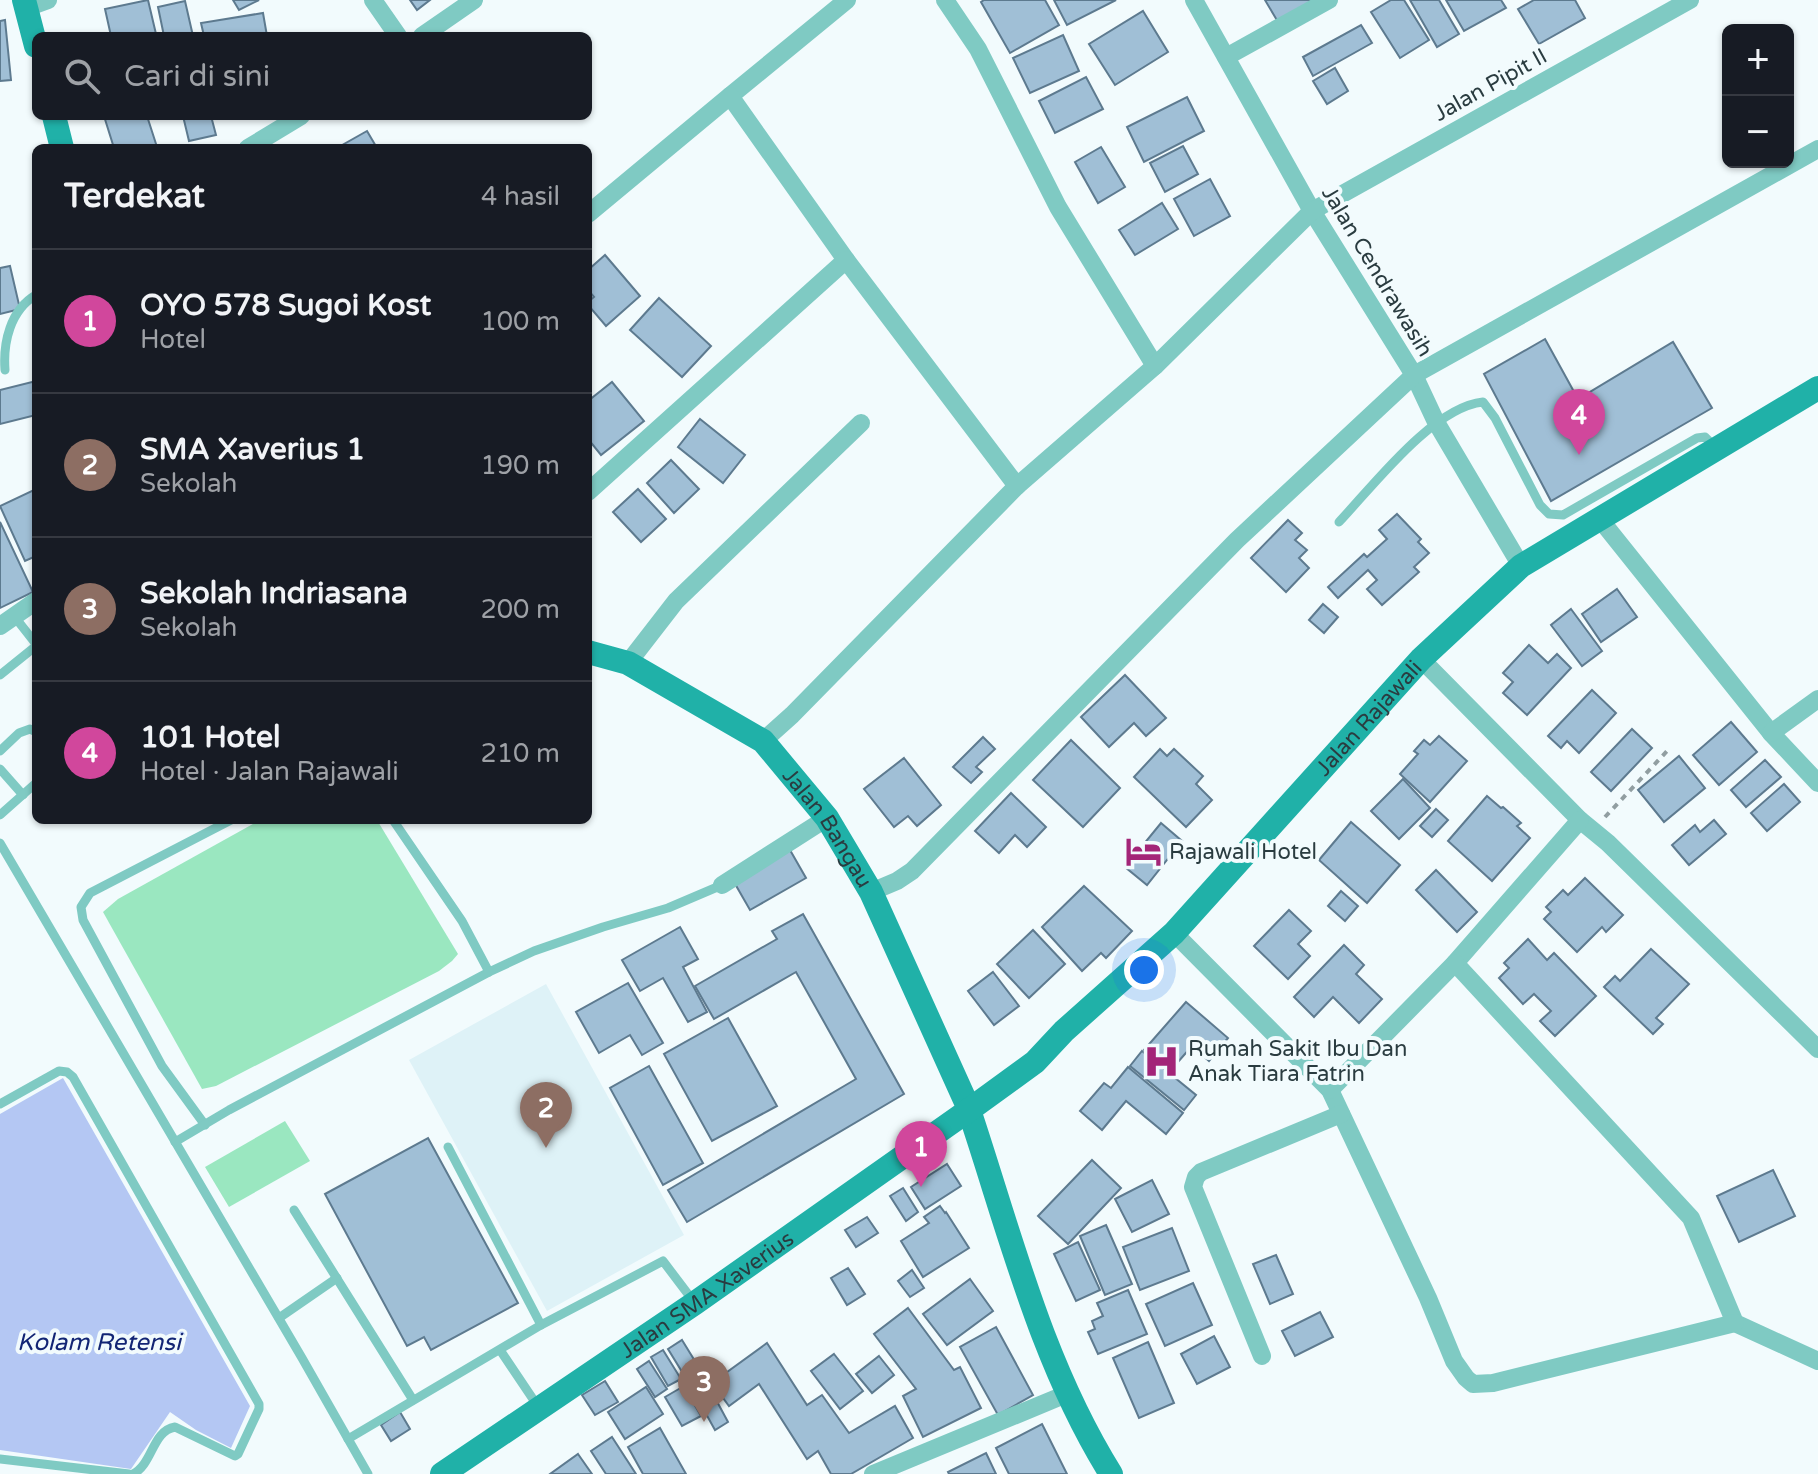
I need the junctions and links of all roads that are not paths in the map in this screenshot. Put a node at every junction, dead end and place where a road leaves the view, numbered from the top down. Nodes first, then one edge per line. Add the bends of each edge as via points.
1 (373, 0) edge
2 (474, 0) edge
3 (847, 0) edge
4 (945, 0) edge
5 (1194, 0) edge
6 (1329, 0) edge
7 (1690, 0) edge
8 (33, 3) edge
9 (35, 32) edge
10 (395, 32) edge
11 (428, 32) edge
12 (1226, 57) junction
13 (730, 96) junction
14 (55, 120) edge
15 (298, 120) edge
16 (280, 140) edge
17 (61, 144) edge
18 (1818, 149) edge
19 (592, 211) edge
20 (1312, 211) junction
21 (846, 260) junction
22 (32, 298) edge
23 (1155, 366) junction
24 (5, 370) dead end
25 (1414, 375) junction
26 (1818, 388) edge
27 (1436, 422) junction
28 (861, 423) dead end
29 (1716, 448) junction
30 (1017, 486) junction
31 (592, 488) edge
32 (1599, 518) junction
33 (1339, 522) dead end
34 (1521, 566) junction
35 (32, 604) edge
36 (7, 621) edge
37 (32, 642) edge
38 (32, 648) edge
39 (592, 653) edge
40 (1421, 659) junction
41 (628, 663) junction
42 (0, 675) edge
43 (1818, 699) edge
44 (32, 730) edge
45 (1771, 733) junction
46 (763, 741) junction
47 (0, 751) edge
48 (0, 769) edge
49 (1818, 783) edge
50 (32, 787) edge
51 (23, 795) junction
52 (0, 815) edge
53 (827, 818) junction
54 (223, 824) edge
55 (396, 824) edge
56 (1586, 825) junction
57 (0, 843) edge
58 (722, 885) joint
59 (871, 892) junction
60 (1174, 933) junction
61 (1455, 963) junction
62 (489, 972) junction
63 (1818, 1049) edge
64 (1330, 1090) junction
65 (0, 1104) edge
66 (967, 1105) junction
67 (1341, 1114) junction
68 (205, 1125) junction
69 (175, 1142) junction
70 (448, 1147) dead end
71 (294, 1210) dead end
72 (337, 1278) junction
73 (695, 1303) junction
74 (279, 1318) junction
75 (1735, 1323) junction
76 (541, 1325) junction
77 (500, 1350) junction
78 (1262, 1356) dead end
79 (1818, 1361) edge
80 (1069, 1393) junction
81 (413, 1400) junction
82 (539, 1408) junction
83 (348, 1439) junction
84 (0, 1459) edge
85 (131, 1474) edge
86 (368, 1474) edge
87 (442, 1474) edge
88 (873, 1474) edge
89 (1111, 1474) edge

1 - 10 street
2 - 11 street
3 - 13 street
4 - 23 street via 978,49 1058,207
5 - 12 street, Jalan Cendrawasih
6 - 12 street
7 - 20 street, Jalan Pipit II
8 - 9 street
12 - 20 street, Jalan Cendrawasih
13 - 19 street
13 - 21 street
14 - 17 street
15 - 16 street
18 - 25 street
20 - 23 street, Jalan Pipit II
20 - 25 street, Jalan Cendrawasih
21 - 30 street
21 - 31 street
22 - 24 lane via 9,329
23 - 30 street, Jalan Pipit II
25 - 27 street, Jalan Cendrawasih
25 - 59 street via 1237,540 912,871
26 - 29 street, Jalan Rajawali
27 - 29 lane via 1470,403 1483,402 1549,514 1563,515 1697,438 1705,437
27 - 33 lane
27 - 34 street, Jalan Cendrawasih
28 - 41 street via 676,601
29 - 32 street, Jalan Rajawali
30 - 46 street, Jalan Pipit II
32 - 34 street, Jalan Rajawali
32 - 45 street
34 - 40 street, Jalan Rajawali
35 - 36 street
36 - 37 lane
38 - 42 lane
39 - 41 street, Jalan Bangau
40 - 56 street
40 - 60 street, Jalan Rajawali
41 - 46 street, Jalan Bangau
43 - 45 street
44 - 47 lane via 19,733
45 - 49 street
46 - 53 street, Jalan Bangau
48 - 51 lane
50 - 51 lane
51 - 52 lane
53 - 58 street
53 - 59 street, Jalan Bangau
54 - 68 lane via 90,893 81,907 83,920 162,1066
55 - 62 lane via 462,921
56 - 61 street
56 - 63 street
57 - 69 lane
58 - 62 lane
59 - 66 street, Jalan Bangau
60 - 64 street
60 - 66 street, Jalan Rajawali via 1064,1031 1027,1052
61 - 64 street
61 - 75 street via 1691,1218
62 - 68 lane
64 - 67 street
65 - 85 lane via 59,1071 73,1077 259,1404 235,1456 171,1427 157,1440 144,1466
66 - 73 street, Jalan SMA Xaverius via 943,1129
66 - 80 street, Jalan Bangau via 1019,1270
67 - 75 street via 1454,1361 1473,1384
67 - 78 street via 1196,1177 1193,1187
68 - 69 lane
69 - 74 lane
70 - 76 lane
71 - 72 lane
72 - 74 lane
72 - 81 lane
73 - 76 lane via 663,1261
73 - 82 street, Jalan SMA Xaverius
74 - 83 lane
75 - 79 street
76 - 77 lane
77 - 81 lane
77 - 82 lane
80 - 88 street
80 - 89 street, Jalan Bangau
81 - 83 lane
82 - 87 street, Jalan SMA Xaverius
83 - 86 lane
84 - 85 lane

